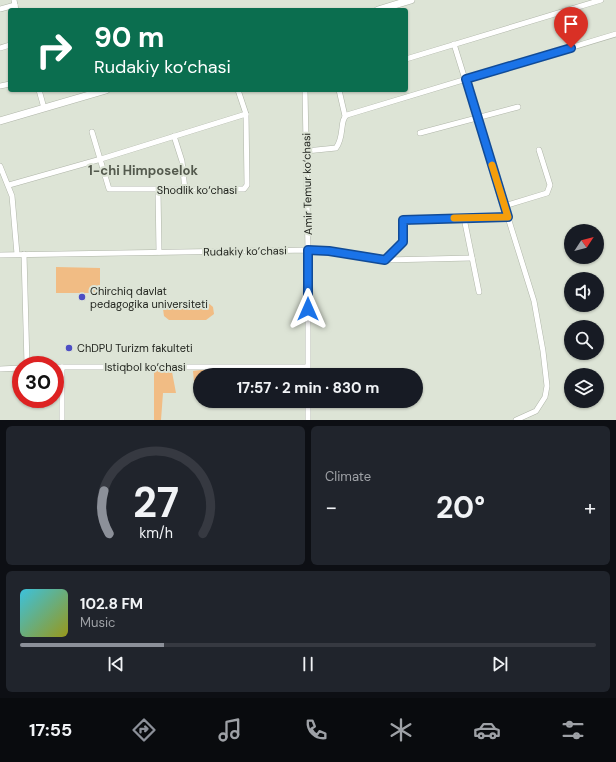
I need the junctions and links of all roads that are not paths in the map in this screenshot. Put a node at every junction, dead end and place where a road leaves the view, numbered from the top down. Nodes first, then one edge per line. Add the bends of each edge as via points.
1 (411, 0) edge
2 (601, 0) edge
3 (15, 5) edge
4 (385, 8) edge
5 (0, 9) edge
6 (616, 34) edge
7 (454, 44) junction
8 (408, 58) edge
9 (466, 79) junction
10 (40, 92) edge
11 (99, 92) edge
12 (239, 92) edge
13 (304, 92) edge
14 (339, 92) edge
15 (518, 107) dead end
16 (44, 108) junction
17 (246, 114) junction
18 (345, 116) junction
19 (478, 118) junction
20 (0, 121) edge
21 (92, 132) dead end
22 (420, 133) dead end
23 (174, 136) junction
24 (539, 150) dead end
25 (306, 151) junction
26 (100, 159) junction
27 (0, 166) edge
28 (8, 185) junction
29 (158, 190) junction
30 (186, 190) junction
31 (504, 206) junction
32 (508, 217) junction
33 (464, 218) junction
34 (308, 250) junction
35 (159, 252) junction
36 (17, 254) junction
37 (24, 254) junction
38 (0, 255) edge
39 (472, 258) junction
40 (385, 260) junction
41 (479, 292) dead end
42 (27, 356) edge
43 (64, 367) edge
44 (308, 367) joint
45 (12, 368) edge
46 (0, 369) edge
47 (62, 408) edge
48 (308, 408) edge
49 (62, 420) edge
50 (308, 420) edge
51 (516, 420) edge

1 - 4 main road
2 - 7 street
3 - 5 street
6 - 9 street
7 - 8 street
7 - 9 street
9 - 18 street
9 - 19 street
10 - 16 street
11 - 16 main road
12 - 17 street, Shodlik ko‘chasi
13 - 25 street, Amir Temur ko‘chasi
14 - 18 street
15 - 19 street
16 - 20 main road
17 - 23 street
17 - 30 street, Shodlik ko‘chasi via 247,186 244,189
18 - 25 street via 342,120 342,136 336,148
19 - 22 street
19 - 31 street
21 - 26 street, Shodlik ko‘chasi
23 - 26 street
23 - 30 street via 182,161
24 - 31 street via 550,189 547,193
25 - 34 street, Amir Temur ko‘chasi
26 - 28 street
26 - 29 street, Shodlik ko‘chasi via 109,189
27 - 28 street
28 - 36 street via 12,196
29 - 30 street, Shodlik ko‘chasi
29 - 35 street
31 - 32 street
32 - 33 street
32 - 51 street via 534,301 547,386 540,407 532,414
33 - 39 street
33 - 40 street via 403,220 403,242
34 - 35 street, Rudakiy ko‘chasi
34 - 40 street, Rudakiy ko‘chasi
34 - 44 street, Amir Temur ko‘chasi
35 - 37 street, Rudakiy ko‘chasi
36 - 37 street, Rudakiy ko‘chasi
36 - 38 street, Rudakiy ko‘chasi
37 - 42 street
39 - 40 street, Rudakiy ko‘chasi
39 - 41 street
43 - 44 street, Istiqbol ko‘chasi
45 - 46 street
47 - 49 street
48 - 50 street

